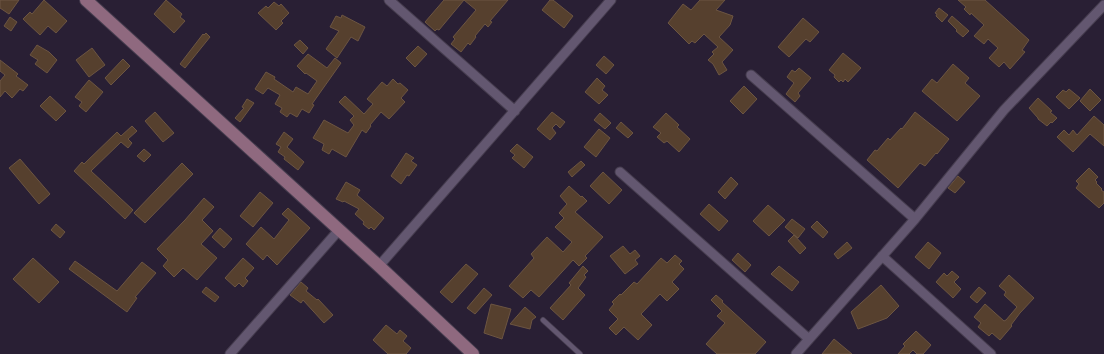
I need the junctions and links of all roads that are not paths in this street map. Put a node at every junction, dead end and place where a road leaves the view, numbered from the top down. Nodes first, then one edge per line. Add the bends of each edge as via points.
1 (86, 0) edge
2 (389, 0) edge
3 (611, 0) edge
4 (1104, 5) edge
5 (751, 75) dead end
6 (515, 111) junction
7 (620, 172) dead end
8 (915, 219) junction
9 (339, 230) junction
10 (882, 256) junction
11 (379, 266) junction
12 (544, 320) dead end
13 (809, 339) junction
14 (230, 354) edge
15 (473, 354) edge
16 (580, 354) edge
17 (796, 354) edge
18 (991, 354) edge

1 - 9 street
2 - 6 street
3 - 6 street
4 - 8 street via 1004,110
5 - 8 street
6 - 11 street
7 - 13 street
8 - 10 street
9 - 11 street
9 - 14 street
10 - 13 street
10 - 18 street
11 - 15 street
12 - 16 lane
13 - 17 street

